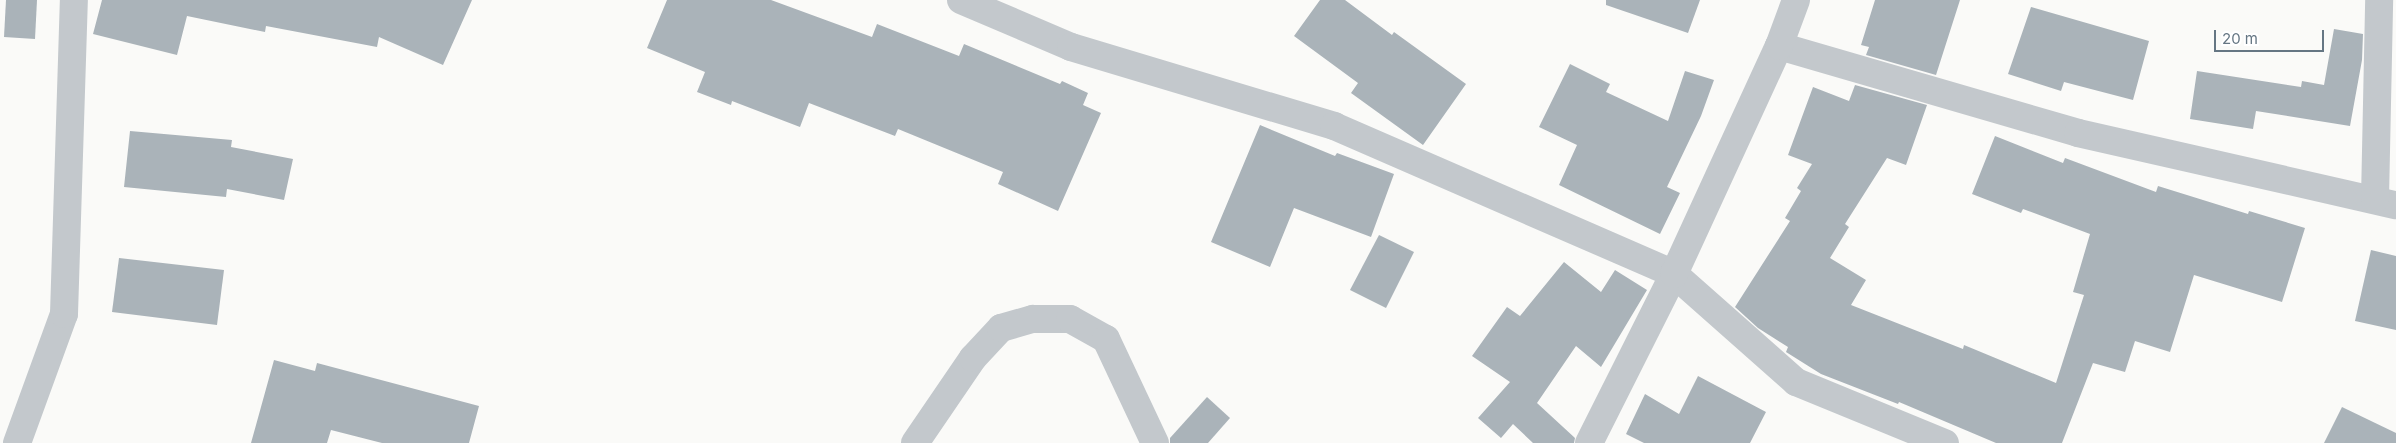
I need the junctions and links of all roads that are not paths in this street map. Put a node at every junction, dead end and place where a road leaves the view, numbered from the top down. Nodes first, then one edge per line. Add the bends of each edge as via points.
1 (74, 0) edge
2 (961, 0) edge
3 (1796, 0) edge
4 (2379, 0) edge
5 (1779, 46) junction
6 (2386, 202) edge
7 (1674, 274) junction
8 (17, 443) edge
9 (915, 443) edge
10 (1155, 443) edge
11 (1589, 443) edge
12 (1945, 443) edge

1 - 8 street via 64,314
2 - 7 street via 1071,47 1334,126
3 - 5 street
4 - 6 street
5 - 6 street via 2078,132
5 - 7 street
7 - 11 street
7 - 12 street via 1796,382
9 - 10 street via 973,358 1000,328 1033,319 1070,319 1106,339

